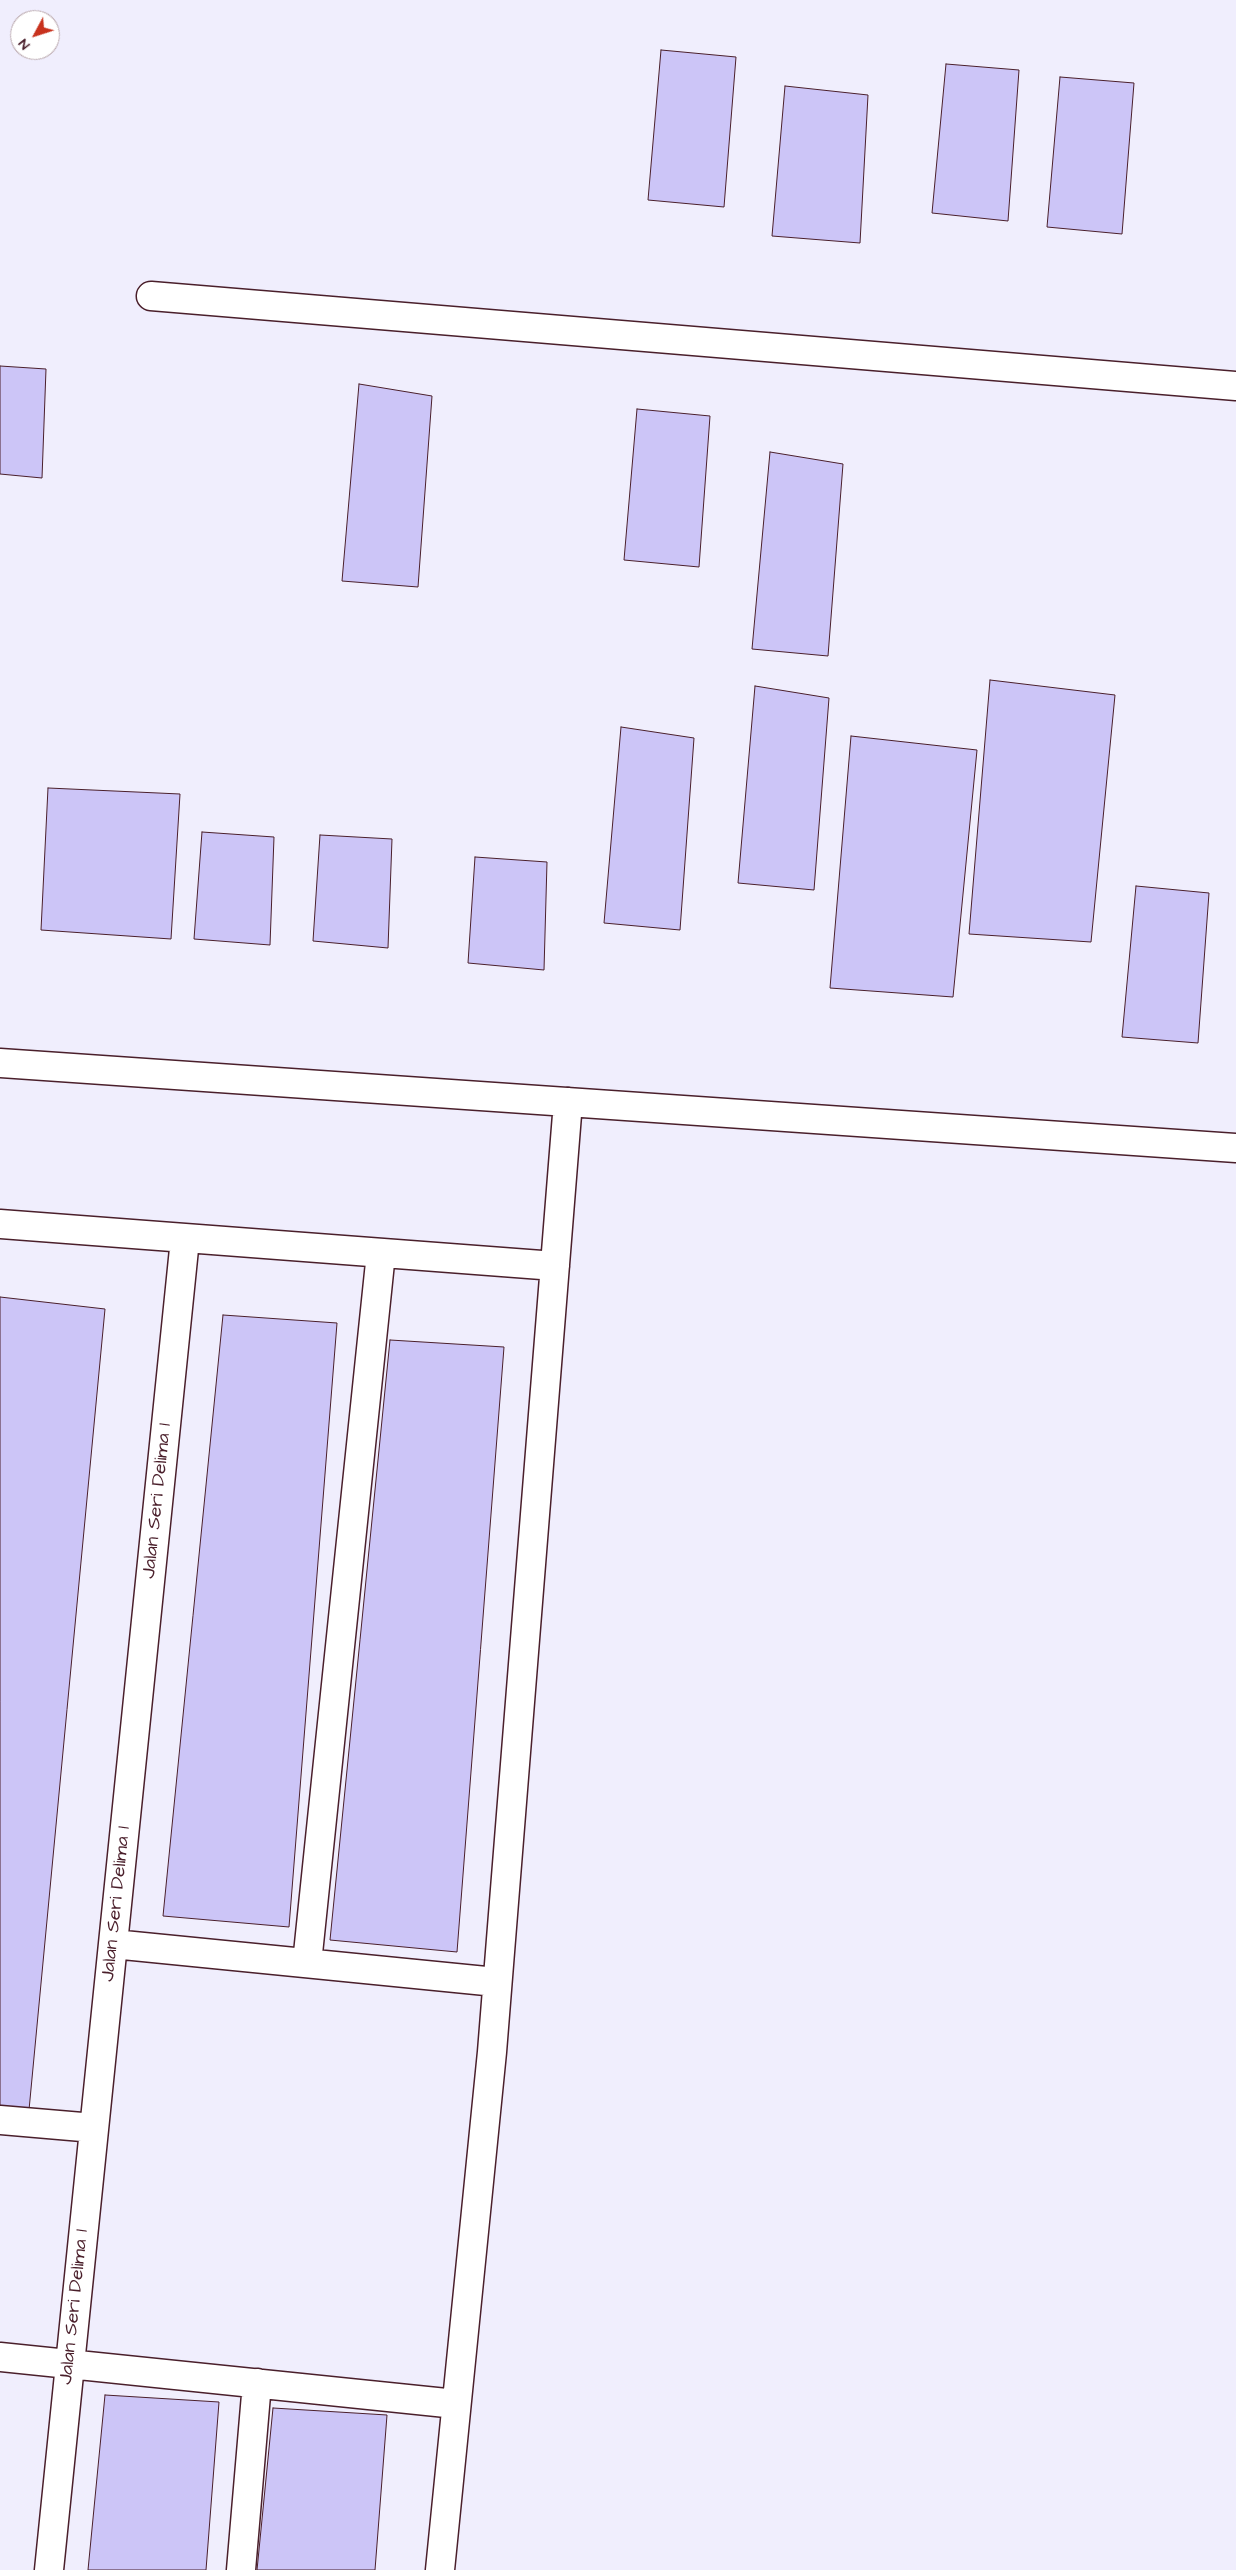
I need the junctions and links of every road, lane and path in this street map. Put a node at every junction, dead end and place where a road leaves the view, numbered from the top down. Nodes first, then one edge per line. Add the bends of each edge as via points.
1 (151, 296) dead end
2 (1236, 386) edge
3 (0, 1063) edge
4 (568, 1102) junction
5 (1236, 1148) edge
6 (0, 1224) edge
7 (185, 1238) junction
8 (381, 1254) junction
9 (554, 1266) junction
10 (113, 1944) junction
11 (307, 1963) junction
12 (496, 1982) junction
13 (0, 2120) edge
14 (94, 2128) junction
15 (0, 2357) edge
16 (70, 2363) junction
17 (257, 2383) junction
18 (456, 2404) junction
19 (48, 2570) edge
20 (241, 2570) edge
21 (440, 2570) edge

1 - 2 street
3 - 4 street
4 - 5 street
4 - 9 street
6 - 7 street
7 - 8 street
7 - 10 street, Jalan Seri Delima 1
8 - 9 street
8 - 11 street
9 - 12 street
10 - 11 street
10 - 14 street, Jalan Seri Delima 1
11 - 12 street
12 - 18 street
13 - 14 street
14 - 16 street, Jalan Seri Delima 1
15 - 16 street
16 - 17 street
16 - 19 street, Jalan Seri Delima 1
17 - 18 street
17 - 20 street
18 - 21 street

